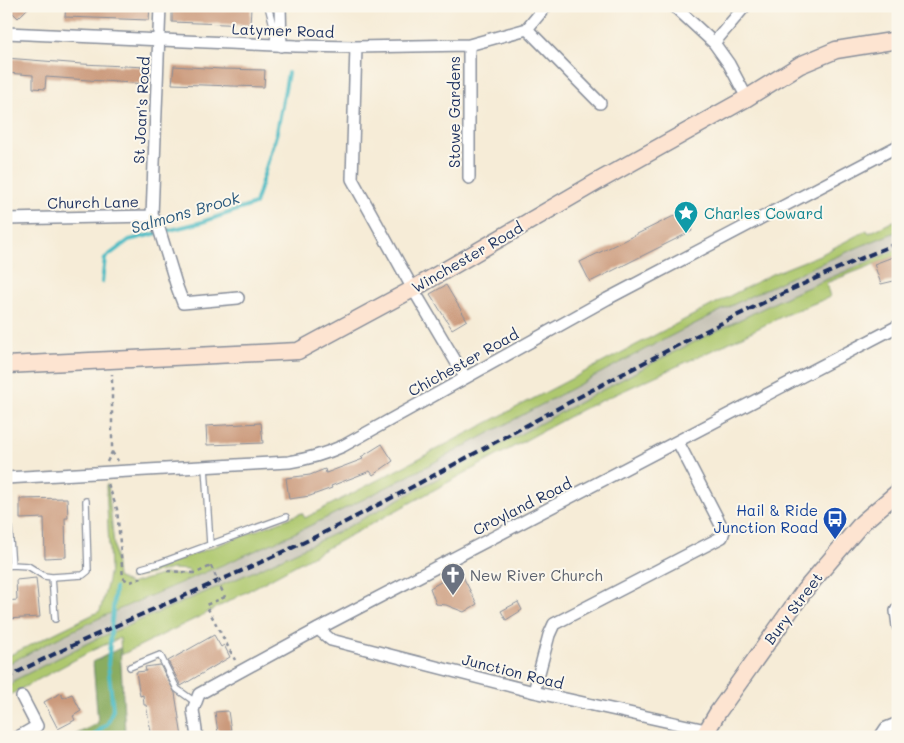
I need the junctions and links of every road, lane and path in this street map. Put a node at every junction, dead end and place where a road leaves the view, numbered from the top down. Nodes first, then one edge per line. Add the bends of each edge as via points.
1 (160, 6) edge
2 (268, 6) edge
3 (280, 6) edge
4 (546, 6) edge
5 (674, 6) edge
6 (745, 6) edge
7 (527, 29) junction
8 (6, 33) edge
9 (159, 40) junction
10 (898, 40) edge
11 (714, 43) junction
12 (278, 45) junction
13 (469, 45) junction
14 (356, 47) junction
15 (747, 98) junction
16 (600, 103) dead end
17 (898, 146) edge
18 (469, 178) dead end
19 (6, 219) edge
20 (154, 219) junction
21 (413, 289) junction
22 (238, 298) dead end
23 (898, 326) edge
24 (111, 360) junction
25 (6, 365) edge
26 (465, 377) junction
27 (678, 442) junction
28 (118, 460) dead end
29 (204, 467) junction
30 (112, 471) junction
31 (6, 478) edge
32 (6, 491) edge
33 (898, 492) edge
34 (86, 501) dead end
35 (286, 517) dead end
36 (210, 544) junction
37 (9, 565) edge
38 (142, 568) dead end
39 (167, 571) dead end
40 (148, 576) dead end
41 (52, 577) junction
42 (898, 608) edge
43 (55, 619) dead end
44 (898, 626) edge
45 (318, 629) junction
46 (130, 667) dead end
47 (242, 672) junction
48 (534, 692) junction
49 (22, 697) dead end
50 (195, 702) junction
51 (898, 723) edge
52 (709, 735) edge
53 (18, 737) edge
54 (197, 737) edge
55 (880, 737) edge

1 - 9 street, St Joan's Road
2 - 12 lane
3 - 12 street
4 - 7 street
5 - 11 street
6 - 11 street
7 - 13 street, Latymer Road
7 - 16 street
8 - 9 street, Latymer Road
9 - 12 street, Latymer Road
9 - 20 street, St Joan's Road
10 - 15 street, Winchester Road via 836,50 816,57
11 - 15 street
12 - 14 street, Latymer Road
13 - 14 street, Latymer Road
13 - 18 street, Stowe Gardens
14 - 21 street via 352,179
15 - 21 street, Winchester Road
17 - 26 street, Chichester Road
19 - 20 street, Church Lane
20 - 22 street, Church Lane via 183,303
21 - 24 street, Winchester Road via 298,351
21 - 26 street
23 - 27 street, Croyland Road
24 - 25 street, Winchester Road
24 - 28 path via 112,452
26 - 29 street, Chichester Road via 325,454 289,462
27 - 45 street, Croyland Road
27 - 48 street via 724,531 722,538 554,624
29 - 30 street, Chichester Road
29 - 36 lane
30 - 31 street, Chichester Road
30 - 40 path via 108,485 117,509 123,578 130,582
32 - 37 lane
33 - 52 street, Bury Street via 863,522 804,591
34 - 41 lane via 88,571 83,575
35 - 36 lane
36 - 38 lane
37 - 41 lane via 28,566
39 - 47 path, bridge via 196,573 211,566 225,596 206,605
41 - 43 lane
42 - 44 street
45 - 47 street, Croyland Road
45 - 48 street, Junction Road via 331,640
46 - 50 lane via 160,655 177,689
47 - 50 street, Croyland Road via 199,694
48 - 52 street, Junction Road
49 - 53 street via 37,726
50 - 54 street
51 - 55 street via 886,728

